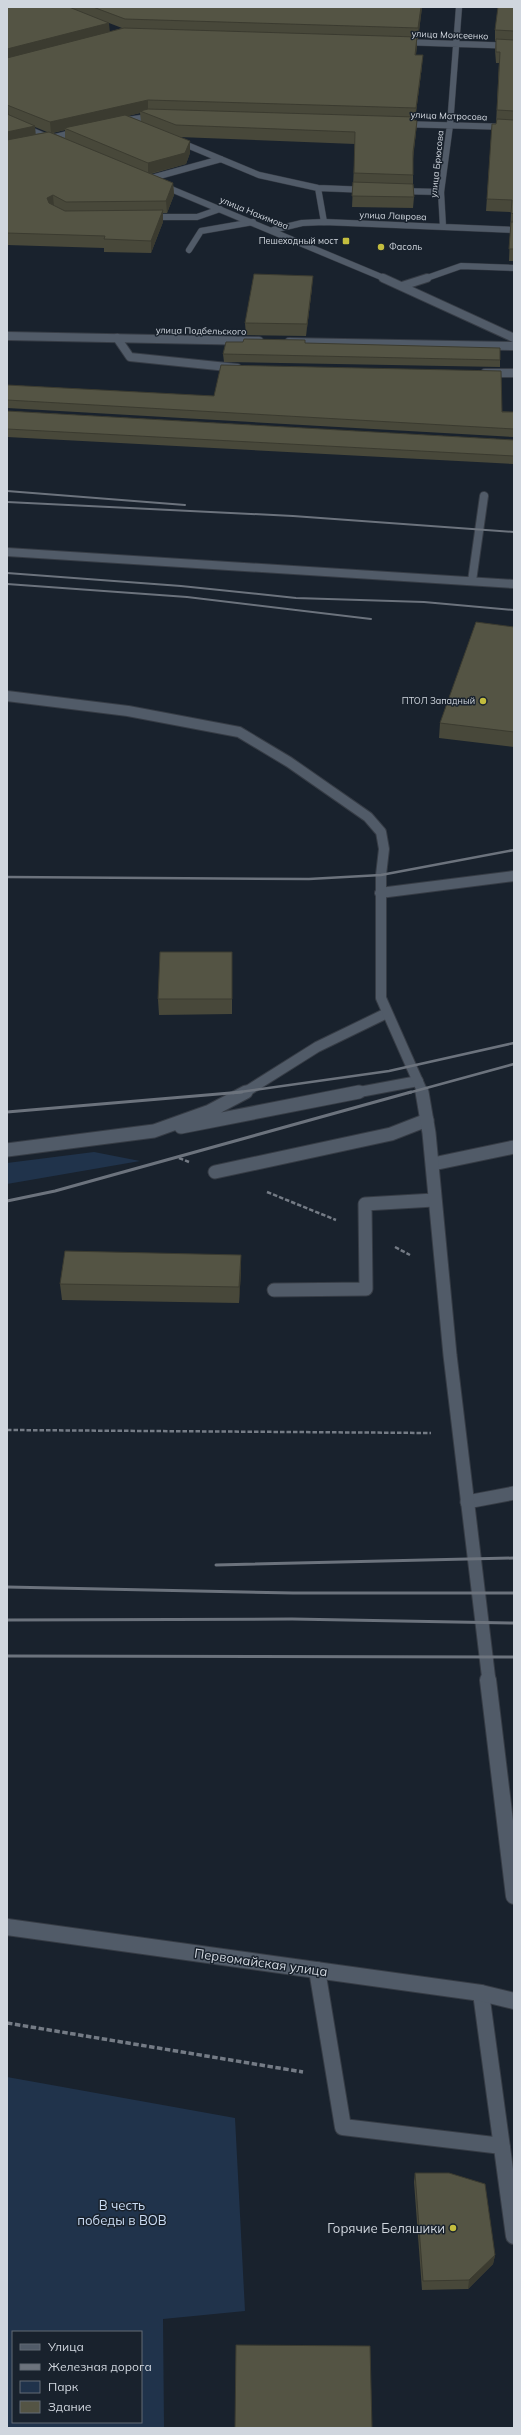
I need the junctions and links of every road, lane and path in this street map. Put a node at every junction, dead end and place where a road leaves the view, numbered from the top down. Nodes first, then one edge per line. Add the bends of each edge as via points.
1 (459, 7) edge
2 (393, 42) edge
3 (456, 44) junction
4 (514, 46) edge
5 (164, 116) edge
6 (7, 120) edge
7 (123, 120) junction
8 (109, 123) edge
9 (394, 123) edge
10 (137, 125) edge
11 (450, 125) junction
12 (514, 127) edge
13 (86, 129) edge
14 (165, 136) edge
15 (49, 138) junction
16 (35, 142) edge
17 (63, 144) edge
18 (220, 159) junction
19 (141, 176) edge
20 (148, 179) junction
21 (318, 188) junction
22 (372, 190) edge
23 (387, 190) edge
24 (441, 192) junction
25 (220, 209) junction
26 (143, 217) edge
27 (253, 222) junction
28 (324, 222) junction
29 (443, 227) junction
30 (272, 230) junction
31 (514, 230) edge
32 (189, 250) dead end
33 (514, 268) edge
34 (402, 286) junction
35 (7, 336) edge
36 (117, 338) junction
37 (514, 338) edge
38 (268, 341) edge
39 (284, 342) edge
40 (514, 346) edge
41 (246, 368) edge
42 (475, 372) edge
43 (514, 373) edge
44 (484, 496) dead end
45 (7, 552) edge
46 (472, 581) junction
47 (514, 584) edge
48 (7, 696) edge
49 (514, 876) edge
50 (380, 893) junction
51 (387, 1013) junction
52 (418, 1081) junction
53 (427, 1120) junction
54 (154, 1131) junction
55 (514, 1147) edge
56 (7, 1150) edge
57 (176, 1157) dead end
58 (433, 1164) junction
59 (215, 1172) joint
60 (265, 1191) dead end
61 (434, 1200) junction
62 (365, 1231) junction
63 (442, 1272) junction
64 (274, 1290) dead end
65 (7, 1430) edge
66 (459, 1434) junction
67 (514, 1493) edge
68 (467, 1502) junction
69 (514, 1896) edge
70 (7, 1927) edge
71 (317, 1970) junction
72 (481, 1993) junction
73 (514, 2001) edge
74 (7, 2023) edge
75 (335, 2077) junction
76 (502, 2146) junction
77 (514, 2236) edge

1 - 3 street, улица Брюсова
2 - 3 street, улица Моисеенко
3 - 4 street, улица Моисеенко
3 - 11 street, улица Брюсова
5 - 7 street
6 - 15 street
7 - 8 street
7 - 10 street
9 - 11 street, улица Матросова
11 - 12 street, улица Матросова
11 - 24 street, улица Брюсова
13 - 15 street
14 - 18 street
15 - 16 street
15 - 17 street
18 - 20 street
18 - 21 street via 259,175
19 - 20 street, улица Нахимова
20 - 25 street, улица Нахимова
21 - 22 street
21 - 28 street
23 - 24 street
24 - 29 street, улица Брюсова
25 - 26 street via 197,216
25 - 27 street, улица Нахимова
27 - 30 street, улица Нахимова
27 - 32 street via 201,231
28 - 29 street, улица Лаврова
28 - 30 street, улица Лаврова via 302,223
29 - 31 street, улица Лаврова
30 - 34 street, улица Нахимова
33 - 34 street via 461,266
34 - 37 street, улица Нахимова
35 - 36 street, улица Подбельского
36 - 38 street, улица Подбельского
36 - 41 street via 130,358
39 - 40 street
42 - 43 street
44 - 46 street
45 - 46 street via 272,571
46 - 47 street
48 - 50 street via 128,711 239,732 368,817 381,832 384,850
49 - 50 street
50 - 51 street via 381,998
51 - 52 street
51 - 54 street via 317,1047 247,1092 210,1110
52 - 53 street
52 - 54 street via 244,1116
53 - 58 street
53 - 59 street via 391,1134
54 - 56 street
55 - 58 street
57 - 59 path
58 - 61 street
60 - 62 path
61 - 62 street via 365,1204
61 - 63 street
62 - 63 path
62 - 64 street via 366,1289
63 - 66 street
65 - 66 path
66 - 68 street
67 - 68 street
68 - 69 street
70 - 71 street, Первомайская улица
71 - 72 street, Первомайская улица
71 - 75 street
72 - 73 street, Первомайская улица
72 - 76 street
74 - 75 path
75 - 76 street via 343,2127
76 - 77 street

